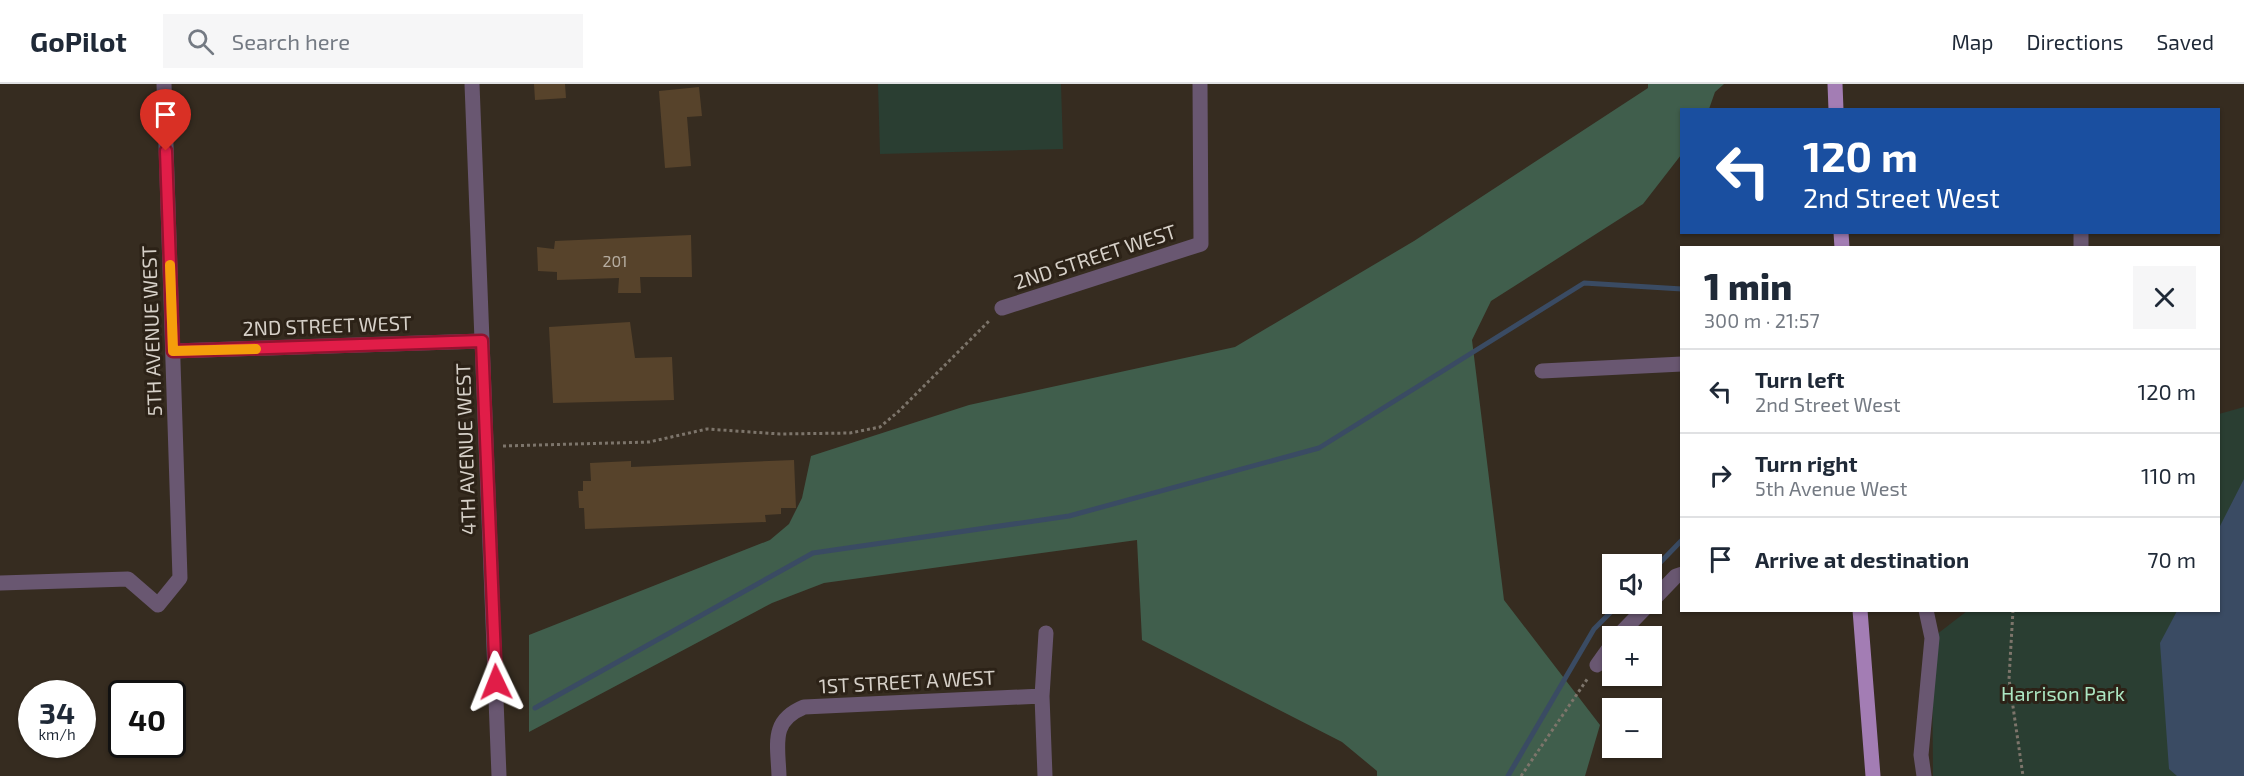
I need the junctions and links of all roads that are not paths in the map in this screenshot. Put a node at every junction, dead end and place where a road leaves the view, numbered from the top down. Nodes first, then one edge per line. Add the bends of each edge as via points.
1 (164, 84) edge
2 (472, 84) edge
3 (1200, 84) edge
4 (1835, 84) edge
5 (1836, 108) edge
6 (1002, 308) road end
7 (482, 341) junction
8 (173, 351) junction
9 (1680, 364) edge
10 (1542, 370) dead end
11 (1680, 575) edge
12 (0, 584) edge
13 (1662, 591) edge
14 (1860, 612) edge
15 (1926, 612) edge
16 (1639, 614) edge
17 (1628, 626) edge
18 (1046, 633) dead end
19 (1602, 658) edge
20 (1597, 665) road end
21 (1042, 696) junction
22 (500, 776) edge
23 (779, 776) edge
24 (1045, 776) edge
25 (1872, 776) edge
26 (1924, 776) edge

1 - 8 street, 5TH AVENUE WEST
2 - 7 street, 4TH AVENUE WEST
3 - 6 street, 2ND STREET WEST via 1200,244
4 - 5 main road
7 - 8 street, 2ND STREET WEST
7 - 22 street, 4TH AVENUE WEST
8 - 12 street, 5TH AVENUE WEST via 180,578 158,604 128,579
9 - 10 street
11 - 13 street
14 - 25 main road
15 - 26 street via 1932,638 1921,755
16 - 17 street
18 - 21 street
19 - 20 street
21 - 23 street, 1ST STREET A WEST via 804,707 789,713 781,725 777,740
21 - 24 street

